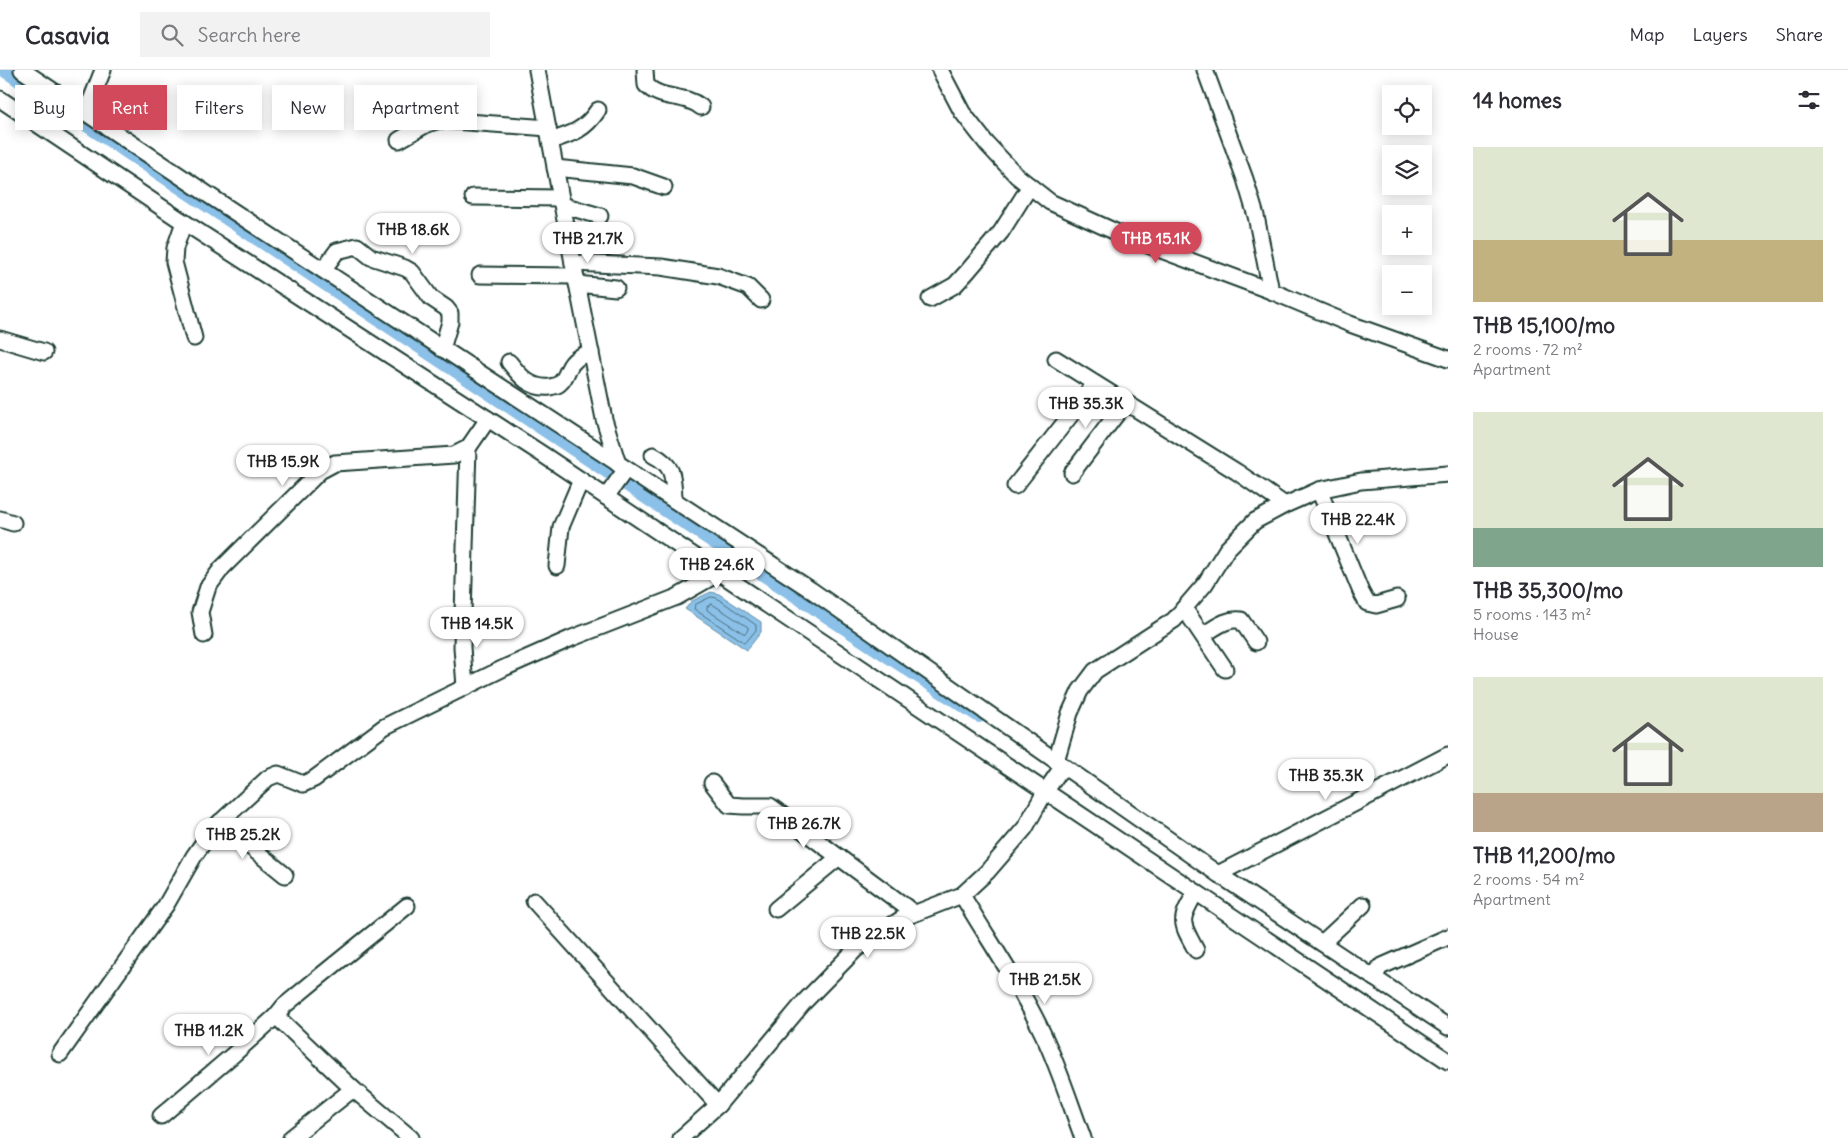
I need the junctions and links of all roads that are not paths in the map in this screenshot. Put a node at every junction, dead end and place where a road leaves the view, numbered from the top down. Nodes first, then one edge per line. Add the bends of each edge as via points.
1 (22, 70) edge
2 (103, 70) edge
3 (537, 70) edge
4 (645, 70) edge
5 (940, 70) edge
6 (1205, 70) edge
7 (1, 103) edge
8 (702, 107) dead end
9 (598, 110) dead end
10 (86, 113) junction
11 (549, 135) junction
12 (399, 140) dead end
13 (555, 168) junction
14 (1030, 186) junction
15 (664, 187) dead end
16 (473, 197) dead end
17 (561, 202) junction
18 (600, 216) dead end
19 (184, 222) junction
20 (323, 270) junction
21 (575, 274) junction
22 (480, 276) dead end
23 (616, 288) dead end
24 (1272, 291) junction
25 (930, 299) dead end
26 (761, 300) dead end
27 (194, 338) dead end
28 (0, 339) edge
29 (442, 349) junction
30 (44, 352) dead end
31 (591, 352) junction
32 (1056, 359) dead end
33 (1448, 359) edge
34 (509, 362) dead end
35 (1095, 384) junction
36 (1125, 403) junction
37 (488, 419) junction
38 (468, 448) junction
39 (653, 456) dead end
40 (621, 470) junction
41 (1072, 473) dead end
42 (1448, 474) edge
43 (581, 480) junction
44 (1015, 486) dead end
45 (1319, 490) junction
46 (609, 494) junction
47 (674, 500) junction
48 (1285, 505) junction
49 (557, 566) dead end
50 (719, 573) junction
51 (1397, 598) dead end
52 (1184, 608) junction
53 (204, 635) dead end
54 (1203, 635) junction
55 (1256, 642) dead end
56 (1225, 669) dead end
57 (465, 687) junction
58 (1448, 755) edge
59 (1060, 765) junction
60 (712, 784) dead end
61 (1047, 789) junction
62 (220, 822) junction
63 (839, 857) junction
64 (1218, 874) junction
65 (286, 875) dead end
66 (1196, 892) junction
67 (962, 895) junction
68 (534, 901) dead end
69 (1363, 905) dead end
70 (407, 906) dead end
71 (776, 908) dead end
72 (914, 913) junction
73 (1448, 937) edge
74 (1322, 943) junction
75 (1196, 950) dead end
76 (1374, 978) junction
77 (276, 1016) junction
78 (1448, 1027) edge
79 (60, 1054) dead end
80 (1448, 1061) edge
81 (353, 1089) junction
82 (718, 1105) junction
83 (161, 1116) dead end
84 (1079, 1136) edge
85 (291, 1138) edge
86 (411, 1138) edge
87 (681, 1138) edge

1 - 10 street
2 - 10 street
3 - 11 street
4 - 8 street via 646,85 654,93 688,99
5 - 14 street via 968,120 1017,176
6 - 24 street via 1245,179
7 - 19 street
9 - 11 street via 590,123 566,136
10 - 20 street
11 - 12 street via 440,120
11 - 13 street
13 - 15 street via 633,176
13 - 17 street
14 - 24 street via 1050,202 1129,238
14 - 25 street via 1000,232 967,272 955,285
16 - 17 street
17 - 18 street
17 - 21 street
19 - 27 street via 174,262
19 - 37 street
20 - 29 street
20 - 29 street via 338,250 357,246 371,257 406,268 431,298 450,313
21 - 22 street
21 - 23 street
21 - 26 street via 661,267 718,276 748,287
21 - 31 street
24 - 33 street via 1350,324
28 - 30 street
29 - 40 street
31 - 34 street via 572,361 559,385 548,387 525,381
31 - 40 street via 604,419
32 - 35 street
35 - 36 street
35 - 44 street
36 - 41 street
36 - 48 street
37 - 38 street
37 - 43 street
38 - 53 street via 446,456 335,463 320,471 222,568 208,586 200,612
38 - 57 street via 462,647
39 - 47 street via 669,466
40 - 46 street
40 - 47 street
42 - 45 street via 1361,481
43 - 46 street
43 - 49 street via 560,527
45 - 48 street
45 - 51 street via 1367,603 1376,605
46 - 50 street
47 - 59 street via 811,590
48 - 52 street via 1255,521 1227,549 1205,584
50 - 57 street via 676,597 572,638
50 - 61 street
52 - 54 street
52 - 59 street via 1174,620 1095,671 1080,691 1070,713
54 - 55 street via 1234,619 1241,620
54 - 56 street
57 - 62 street via 384,727 314,779 303,784 278,774 268,778
58 - 64 street
59 - 61 street
59 - 64 street
60 - 63 street via 729,804 770,806
61 - 66 street
61 - 67 street via 1025,828
62 - 65 street
62 - 79 street via 194,856 166,905
63 - 71 street
63 - 72 street
64 - 74 street
66 - 75 street via 1182,922
66 - 80 street
67 - 72 street
67 - 84 street via 1014,978 1043,1034 1066,1089
68 - 82 street
69 - 74 street
70 - 77 street via 284,1006
72 - 82 street via 856,949 805,1001
73 - 76 street via 1380,966
74 - 76 street
76 - 78 street
77 - 81 street
77 - 83 street
81 - 85 street
81 - 86 street
82 - 87 street

